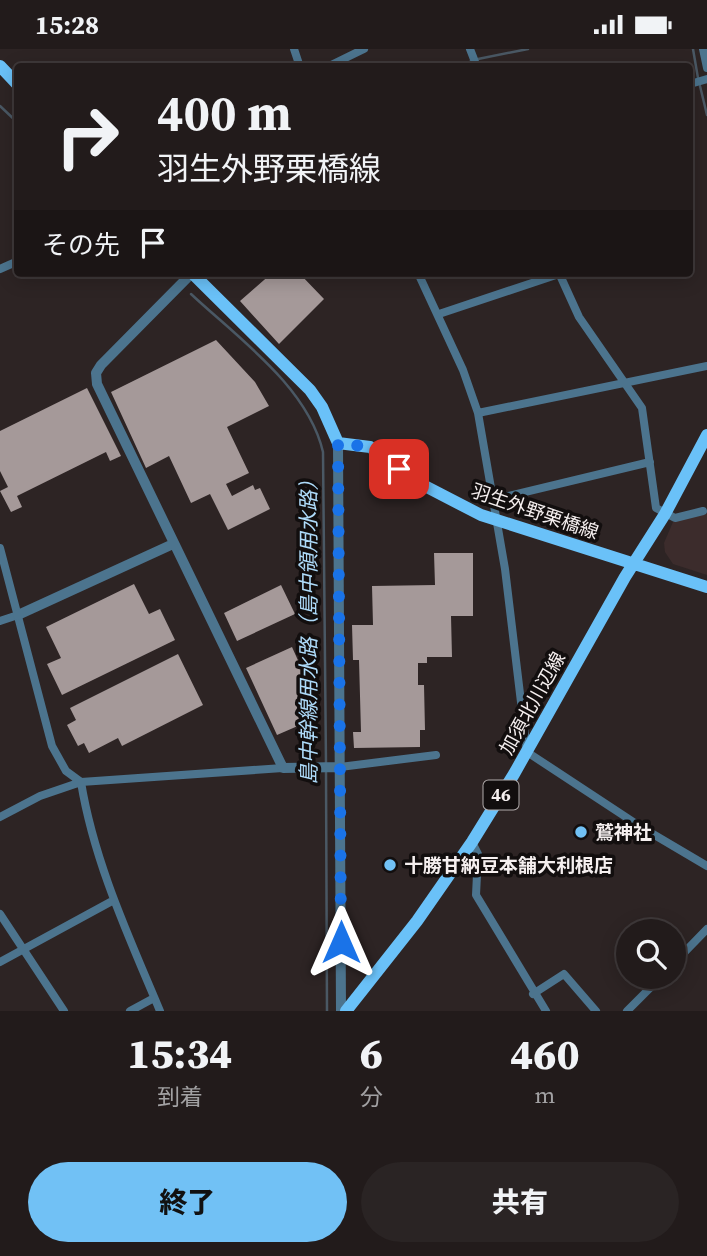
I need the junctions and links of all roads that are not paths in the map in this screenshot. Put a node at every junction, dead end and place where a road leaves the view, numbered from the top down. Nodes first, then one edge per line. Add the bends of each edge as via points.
1 (363, 49) edge
2 (704, 49) edge
3 (335, 63) edge
4 (0, 66) edge
5 (707, 68) edge
6 (14, 81) edge
7 (188, 277) edge
8 (196, 277) edge
9 (420, 277) edge
10 (550, 277) edge
11 (560, 277) edge
12 (439, 314) junction
13 (707, 366) edge
14 (625, 384) junction
15 (478, 413) junction
16 (707, 435) edge
17 (338, 443) junction
18 (650, 463) junction
19 (492, 500) junction
20 (703, 511) dead end
21 (665, 514) junction
22 (496, 520) junction
23 (173, 544) junction
24 (0, 548) edge
25 (634, 564) junction
26 (707, 587) edge
27 (18, 615) junction
28 (0, 621) edge
29 (522, 719) junction
30 (542, 725) junction
31 (527, 752) junction
32 (436, 755) dead end
33 (340, 767) junction
34 (283, 768) junction
35 (81, 782) junction
36 (0, 817) edge
37 (472, 842) junction
38 (706, 864) edge
39 (114, 900) junction
40 (0, 914) edge
41 (707, 929) edge
42 (23, 948) junction
43 (686, 951) edge
44 (0, 962) edge
45 (649, 989) edge
46 (533, 993) junction
47 (155, 998) junction
48 (64, 1011) edge
49 (130, 1011) edge
50 (160, 1011) edge
51 (344, 1011) edge
52 (546, 1011) edge
53 (596, 1011) edge
54 (627, 1011) edge

1 - 3 street
2 - 5 street
4 - 6 main road
7 - 23 street via 96,373 97,384
8 - 17 main road via 310,390
9 - 12 street
10 - 12 street
11 - 14 street via 579,317
12 - 15 street
13 - 14 street
14 - 15 street
14 - 18 street via 642,408
15 - 19 street
16 - 21 main road, 加須北川辺線 / 46
17 - 22 main road, 羽生外野栗橋線 via 370,447 445,499
17 - 33 street
18 - 19 street
18 - 21 street via 654,505
19 - 22 street
20 - 21 street via 678,518
21 - 25 main road, 加須北川辺線 / 46
22 - 25 main road, 羽生外野栗橋線
22 - 29 street
23 - 27 street
23 - 34 street
24 - 27 street
25 - 26 main road, 羽生外野栗橋線
25 - 30 main road, 加須北川辺線 / 46
27 - 28 street
27 - 35 street via 52,746 66,771
29 - 30 street
29 - 31 street
30 - 31 main road, 加須北川辺線 / 46
31 - 37 main road, 加須北川辺線 / 46
31 - 38 street via 640,827
32 - 33 street
33 - 34 street
33 - 51 street
34 - 35 street
35 - 36 street
35 - 39 street via 87,820
37 - 46 street via 478,854 476,895
37 - 51 main road, 加須北川辺線 / 46 via 417,921
39 - 42 street
39 - 47 street
40 - 42 street
41 - 43 street
42 - 44 street
42 - 48 street
45 - 54 street
46 - 52 street
46 - 53 street via 564,974
47 - 49 street
47 - 50 street

